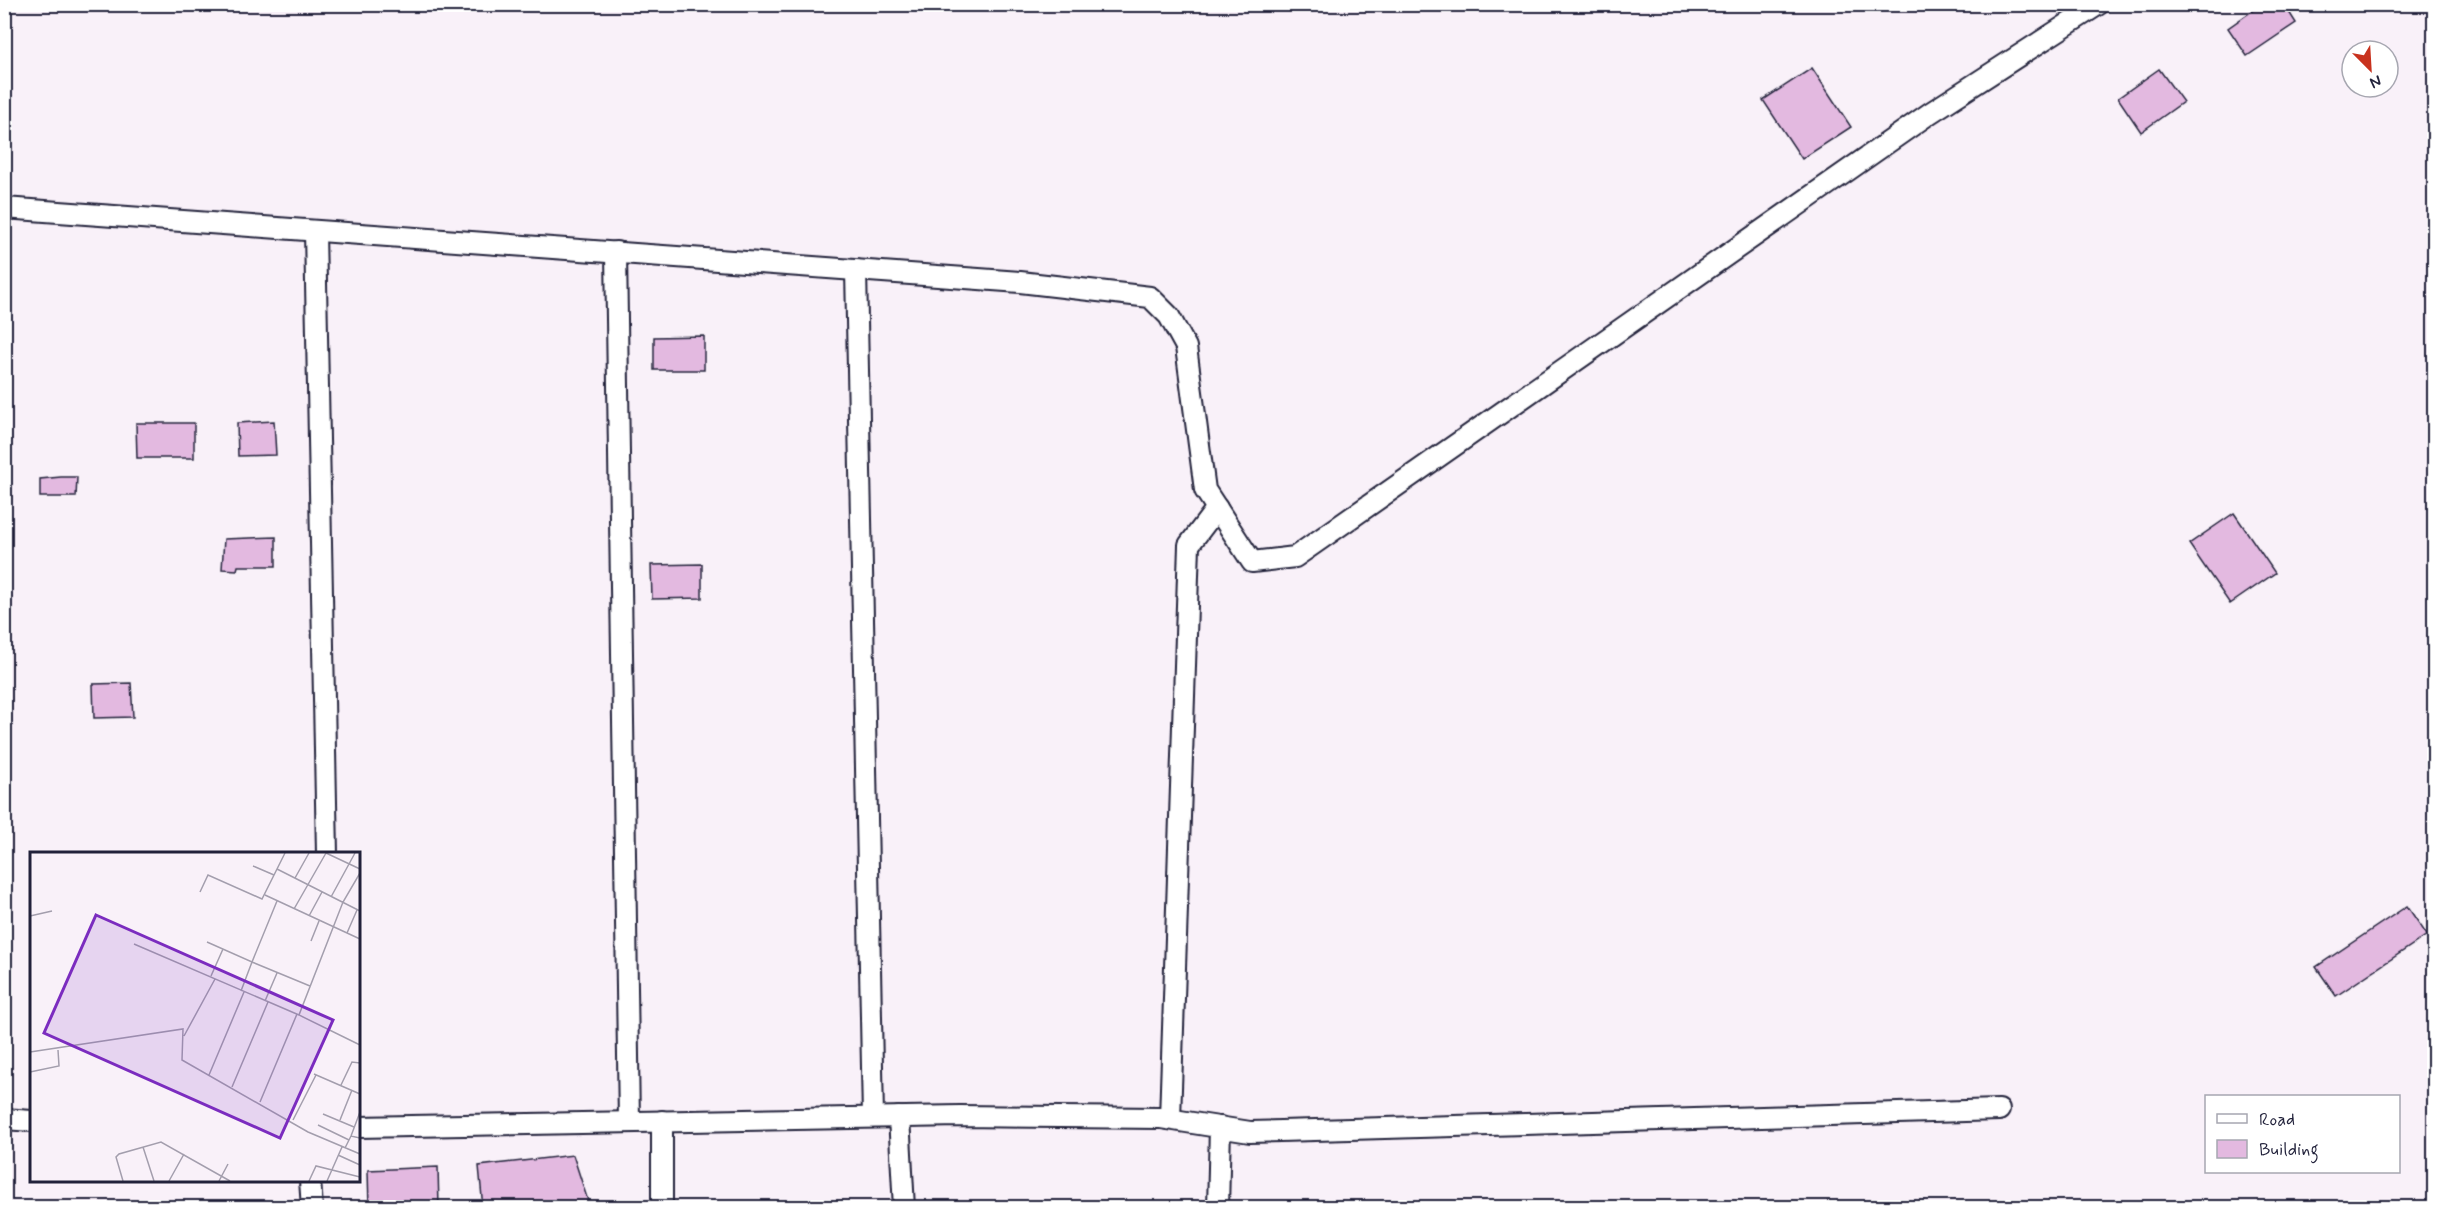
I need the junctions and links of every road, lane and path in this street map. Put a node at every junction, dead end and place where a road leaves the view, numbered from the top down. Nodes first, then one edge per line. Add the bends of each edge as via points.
1 (2099, 4) edge
2 (4, 208) edge
3 (315, 231) junction
4 (616, 252) junction
5 (856, 270) junction
6 (1217, 508) junction
7 (327, 852) edge
8 (1999, 1110) dead end
9 (899, 1117) junction
10 (873, 1118) junction
11 (4, 1119) edge
12 (1170, 1119) junction
13 (30, 1121) edge
14 (662, 1121) junction
15 (629, 1122) junction
16 (1220, 1126) junction
17 (360, 1127) edge
18 (310, 1182) edge
19 (312, 1208) edge
20 (662, 1208) edge
21 (904, 1208) edge
22 (1218, 1208) edge

1 - 6 street via 1930,112 1294,557 1252,562
2 - 3 street
3 - 4 street
3 - 7 street
4 - 5 street
4 - 15 street
5 - 6 street via 1020,282 1150,297 1169,316 1186,347 1204,489
5 - 10 street
6 - 12 street via 1189,545
8 - 16 street via 1250,1132
9 - 10 street
9 - 12 street
9 - 21 street
10 - 14 street
11 - 13 street
12 - 16 street
14 - 15 street
14 - 20 street
15 - 17 street
16 - 22 street
18 - 19 street

